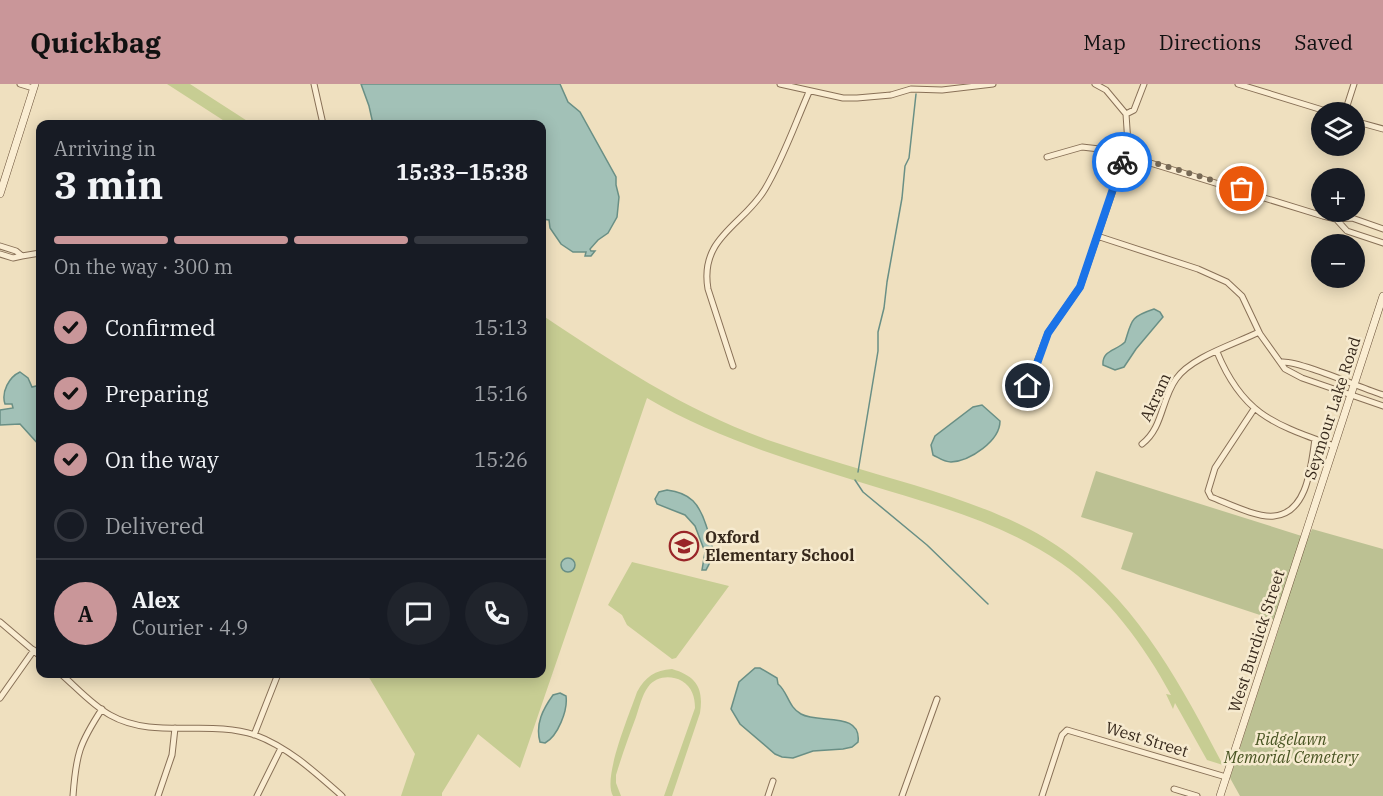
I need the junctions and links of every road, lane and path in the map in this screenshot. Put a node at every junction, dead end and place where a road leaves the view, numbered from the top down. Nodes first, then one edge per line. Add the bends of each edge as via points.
1 (20, 84) edge
2 (314, 84) edge
3 (780, 84) edge
4 (993, 84) edge
5 (1095, 84) edge
6 (1144, 84) edge
7 (1238, 84) edge
8 (1354, 84) edge
9 (34, 86) edge
10 (809, 92) junction
11 (1348, 102) edge
12 (1311, 106) edge
13 (1126, 114) junction
14 (322, 120) edge
15 (1365, 124) edge
16 (1383, 129) edge
17 (1125, 154) junction
18 (1047, 157) dead end
19 (0, 194) edge
20 (1311, 211) edge
21 (1339, 222) edge
22 (1363, 222) edge
23 (1383, 229) edge
24 (1097, 236) junction
25 (1383, 243) edge
26 (0, 246) edge
27 (0, 254) edge
28 (36, 254) edge
29 (22, 256) junction
30 (1383, 296) edge
31 (1259, 332) junction
32 (1217, 352) junction
33 (1282, 362) junction
34 (733, 366) dead end
35 (1034, 372) dead end
36 (1354, 386) junction
37 (1351, 395) junction
38 (1383, 395) edge
39 (1383, 406) edge
40 (1254, 409) junction
41 (1315, 439) junction
42 (1142, 444) dead end
43 (1334, 446) junction
44 (1307, 528) joint
45 (0, 622) edge
46 (34, 650) joint
47 (66, 678) edge
48 (276, 678) edge
49 (0, 698) edge
50 (937, 699) dead end
51 (102, 709) junction
52 (175, 728) junction
53 (254, 735) junction
54 (281, 748) junction
55 (1226, 777) junction
56 (773, 781) dead end
57 (1174, 789) dead end
58 (73, 796) edge
59 (158, 796) edge
60 (257, 796) edge
61 (342, 796) edge
62 (768, 796) edge
63 (902, 796) edge
64 (1042, 796) edge
65 (1197, 796) edge
66 (1220, 796) edge

1 - 9 street
2 - 14 street
3 - 10 street
4 - 10 street via 911,89 857,98
5 - 13 street via 1106,90
6 - 13 street via 1134,110
7 - 12 street
8 - 11 street
9 - 19 street
10 - 34 street via 764,191 747,213 724,232 709,260 708,289
13 - 17 street
15 - 16 street
17 - 18 street via 1082,147
17 - 20 street
17 - 24 street
21 - 25 street via 1347,231
22 - 23 street
24 - 31 street via 1227,282 1242,296
24 - 35 street via 1080,287 1048,333
26 - 29 street
27 - 29 street
28 - 29 street
30 - 36 street, Seymour Lake Road
31 - 32 street, Akram
31 - 33 street
32 - 40 street via 1238,391
32 - 42 street, Akram via 1182,371 1174,381 1154,432
33 - 36 street
33 - 37 street via 1285,369 1302,378
36 - 37 street, Seymour Lake Road
36 - 38 street
37 - 39 street
37 - 43 street, Seymour Lake Road
40 - 41 street
40 - 41 street via 1215,468 1210,496 1256,513 1274,516 1287,511 1297,504 1306,485
41 - 43 street
43 - 44 street, Seymour Lake Road
44 - 55 street, West Burdick Street
45 - 46 street
46 - 49 street
47 - 51 street
48 - 53 street
50 - 63 street
51 - 52 street via 140,726
51 - 58 street via 76,757
52 - 53 street
52 - 59 street via 172,756
53 - 54 street
54 - 60 street
54 - 61 street
55 - 64 street, West Street via 1073,730 1062,735
55 - 66 street, West Burdick Street
56 - 62 street
57 - 65 street

